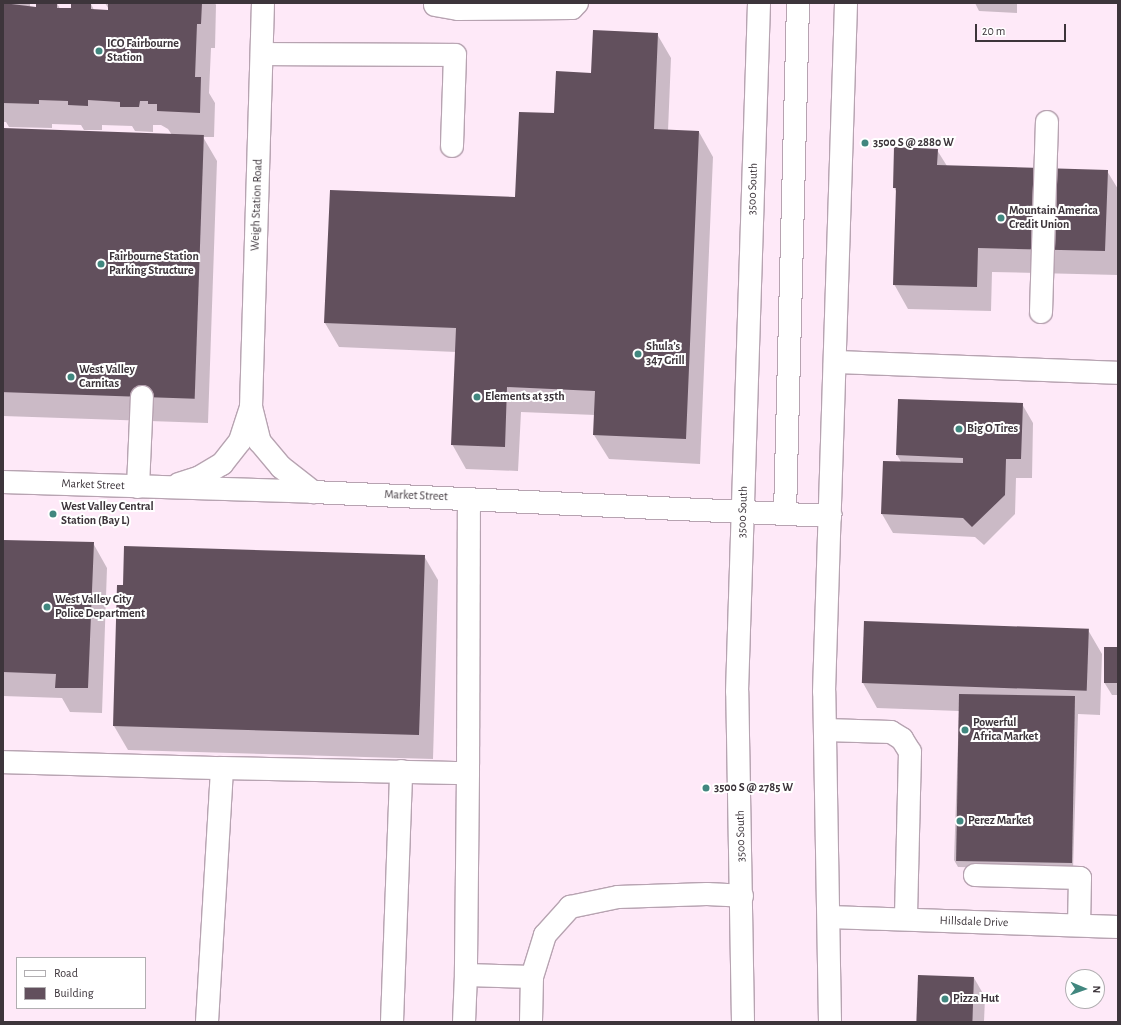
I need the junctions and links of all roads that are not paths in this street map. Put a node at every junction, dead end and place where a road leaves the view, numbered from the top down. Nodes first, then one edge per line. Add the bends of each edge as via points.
1 (263, 3) edge
2 (577, 3) edge
3 (759, 3) edge
4 (798, 3) edge
5 (846, 3) edge
6 (435, 5) dead end
7 (262, 54) junction
8 (1047, 122) dead end
9 (452, 146) dead end
10 (1041, 312) dead end
11 (834, 362) junction
12 (1118, 373) edge
13 (142, 397) dead end
14 (251, 406) junction
15 (3, 482) edge
16 (138, 487) junction
17 (169, 487) junction
18 (313, 492) junction
19 (469, 499) junction
20 (743, 512) junction
21 (785, 514) junction
22 (830, 516) junction
23 (825, 730) junction
24 (3, 762) edge
25 (222, 768) junction
26 (401, 772) junction
27 (468, 773) junction
28 (975, 875) dead end
29 (742, 896) junction
30 (829, 917) junction
31 (906, 919) junction
32 (1079, 926) junction
33 (1118, 927) edge
34 (466, 975) junction
35 (532, 977) junction
36 (208, 1022) edge
37 (392, 1022) edge
38 (464, 1022) edge
39 (531, 1022) edge
40 (743, 1022) edge
41 (830, 1022) edge

1 - 7 main road, Weigh Station Road
2 - 6 main road via 572,8 458,8
3 - 20 main road, 3500 South
4 - 21 main road
5 - 11 main road
7 - 9 main road via 455,55
7 - 14 main road, Weigh Station Road
8 - 10 main road
11 - 12 main road
11 - 22 main road
13 - 16 main road
14 - 17 main road, Weigh Station Road via 240,441 222,464 200,477
14 - 18 main road, Weigh Station Road via 260,442 281,467
15 - 16 main road, Market Street
16 - 17 main road, Market Street
17 - 18 main road, Market Street
18 - 19 main road, Market Street
19 - 20 main road, Market Street
19 - 27 main road
20 - 21 main road, Market Street
20 - 29 main road, 3500 South via 737,692
21 - 22 main road, Market Street
22 - 23 main road
23 - 30 main road
23 - 31 main road via 890,732 902,739 910,752
24 - 25 main road
25 - 26 main road
25 - 36 main road
26 - 27 main road
26 - 37 main road
27 - 34 main road
28 - 32 main road via 1080,878
29 - 35 main road via 707,894 618,897 570,907 545,935
29 - 40 main road, 3500 South
30 - 31 main road, Hillsdale Drive
30 - 41 main road
31 - 32 main road, Hillsdale Drive
32 - 33 main road, Hillsdale Drive
34 - 35 main road
34 - 38 main road
35 - 39 main road

